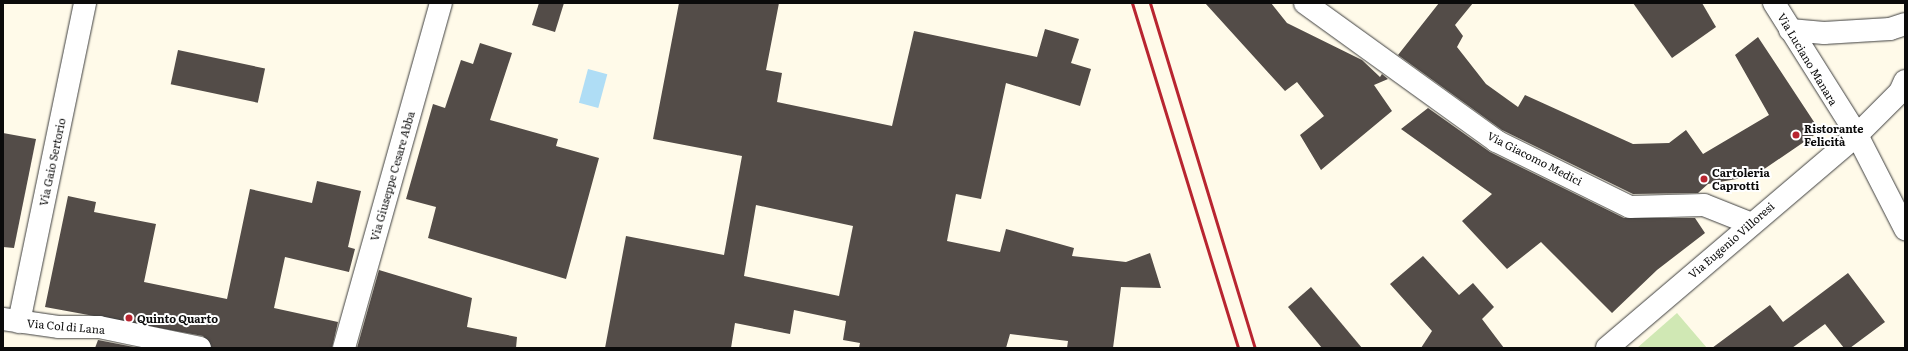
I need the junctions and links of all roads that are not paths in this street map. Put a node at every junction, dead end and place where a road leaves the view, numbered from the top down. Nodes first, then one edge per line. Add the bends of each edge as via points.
1 (85, 3) edge
2 (441, 3) edge
3 (1304, 3) edge
4 (1774, 3) edge
5 (1905, 24) edge
6 (1790, 30) junction
7 (1905, 81) edge
8 (1857, 135) junction
9 (1749, 224) junction
10 (1905, 229) edge
11 (11, 321) edge
12 (200, 348) edge
13 (344, 348) edge
14 (1607, 348) edge

1 - 11 street, Via Gaio Sertorio
2 - 13 street, Via Giuseppe Cesare Abba
3 - 9 street, Via Giacomo Medici via 1496,141 1630,207 1704,205
4 - 6 street, Via Luciano Manara
5 - 6 street via 1890,29 1824,33
6 - 8 street, Via Luciano Manara
7 - 8 street, Via Eugenio Villoresi via 1900,92
8 - 9 street, Via Eugenio Villoresi
8 - 10 street, Via Luciano Manara
9 - 14 street, Via Eugenio Villoresi
11 - 12 street, Via Col di Lana via 59,328 99,327

